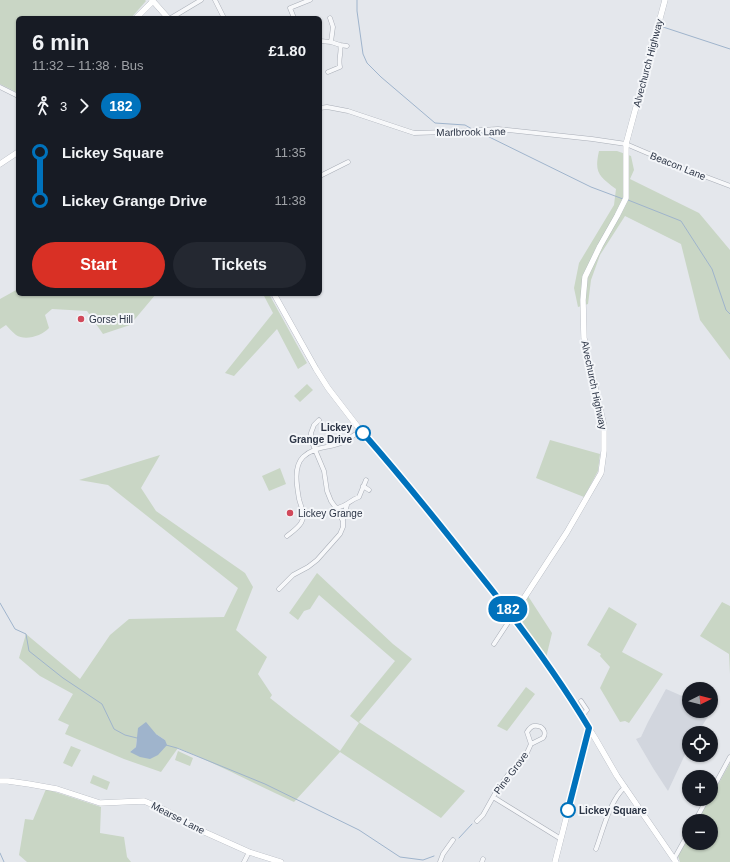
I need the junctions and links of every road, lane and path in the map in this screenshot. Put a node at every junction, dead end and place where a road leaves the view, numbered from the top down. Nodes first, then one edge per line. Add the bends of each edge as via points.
1 (152, 0) edge
2 (201, 0) edge
3 (215, 0) edge
4 (665, 0) edge
5 (307, 1) edge
6 (290, 8) junction
7 (285, 10) dead end
8 (138, 16) edge
9 (166, 16) edge
10 (176, 16) edge
11 (223, 16) edge
12 (293, 16) edge
13 (330, 18) dead end
14 (322, 42) edge
15 (331, 42) junction
16 (340, 45) junction
17 (347, 46) dead end
18 (328, 72) dead end
19 (0, 87) edge
20 (16, 95) edge
21 (322, 108) edge
22 (626, 144) junction
23 (16, 153) edge
24 (348, 162) dead end
25 (0, 164) edge
26 (322, 175) edge
27 (730, 186) edge
28 (275, 296) edge
29 (319, 420) dead end
30 (361, 430) junction
31 (316, 448) junction
32 (366, 480) dead end
33 (363, 486) junction
34 (368, 490) dead end
35 (347, 505) junction
36 (336, 508) junction
37 (343, 521) junction
38 (287, 536) dead end
39 (279, 589) dead end
40 (513, 615) junction
41 (494, 644) dead end
42 (581, 702) dead end
43 (582, 716) junction
44 (589, 728) junction
45 (531, 744) junction
46 (730, 757) edge
47 (718, 779) edge
48 (0, 782) edge
49 (625, 787) junction
50 (493, 797) junction
51 (477, 821) dead end
52 (561, 839) junction
53 (453, 840) dead end
54 (682, 846) edge
55 (596, 849) dead end
56 (249, 852) junction
57 (675, 861) edge
58 (244, 862) edge
59 (281, 862) edge
60 (440, 862) edge
61 (555, 862) edge

1 - 8 street
1 - 9 street
2 - 10 street
3 - 11 street
4 - 22 street, Alvechurch Highway
5 - 6 street
6 - 7 street
6 - 12 street
13 - 15 street via 333,28
14 - 15 street
15 - 16 street
16 - 17 street
16 - 18 street via 339,55 343,67
19 - 20 street
21 - 22 street, Marlbrook Lane via 348,112 414,133 498,129
22 - 27 street, Beacon Lane
22 - 40 street, Alvechurch Highway via 626,198 585,277 584,338 604,426 601,473 567,532
23 - 25 street
24 - 26 street
28 - 30 street via 326,384
29 - 31 street via 311,433
30 - 31 street via 342,443
30 - 40 street
31 - 36 street via 324,471 327,492
31 - 38 street via 298,464 299,500 303,519
32 - 33 street
33 - 34 street
33 - 35 street via 359,497
35 - 36 street
35 - 37 street
36 - 37 street
37 - 39 street via 340,534 317,560 293,575
40 - 41 street
40 - 43 street
42 - 43 street via 587,710
43 - 44 street
44 - 49 street
44 - 52 street
45 - 45 street, Pine Grove via 527,732 530,727 541,726 544,738
45 - 50 street, Pine Grove via 526,755 510,772
46 - 47 street
48 - 56 street, Mearse Lane via 57,789 100,803 144,801
49 - 55 street via 612,805
49 - 57 street
50 - 51 street, Pine Grove
50 - 52 street
52 - 61 street
53 - 60 street via 442,854
54 - 57 street
56 - 58 street
56 - 59 street, Mearse Lane

